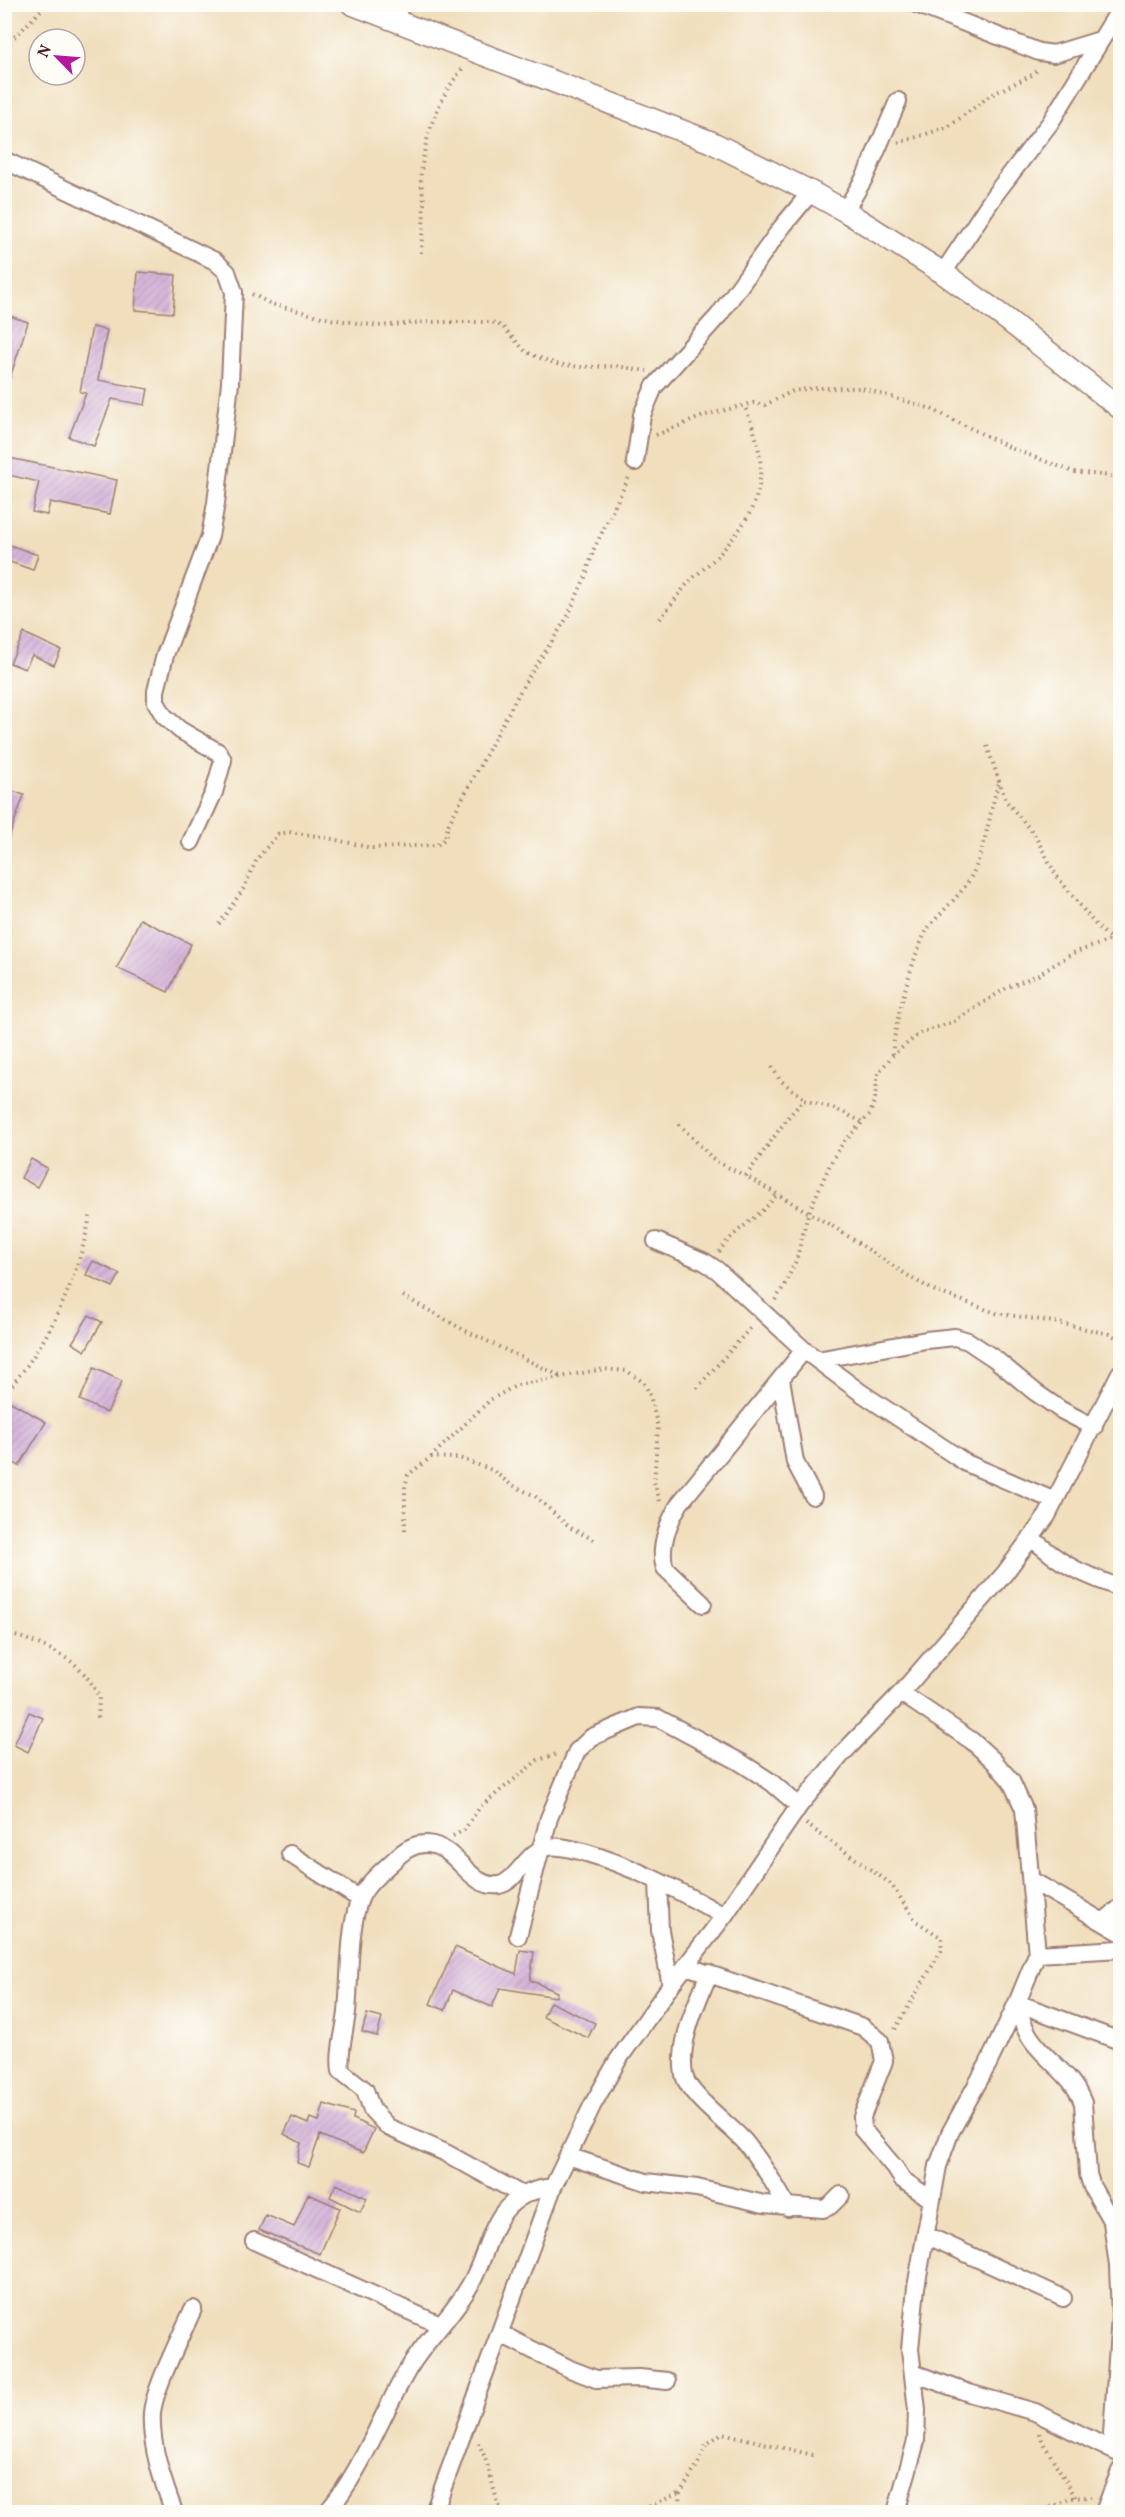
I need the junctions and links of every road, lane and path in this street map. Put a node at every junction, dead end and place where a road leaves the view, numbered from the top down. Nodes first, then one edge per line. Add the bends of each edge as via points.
1 (47, 4) edge
2 (352, 4) edge
3 (916, 4) edge
4 (1120, 9) edge
5 (398, 12) edge
6 (1100, 40) junction
7 (4, 43) edge
8 (477, 52) junction
9 (1054, 54) junction
10 (898, 101) dead end
11 (877, 149) junction
12 (4, 160) edge
13 (811, 192) junction
14 (845, 211) junction
15 (421, 253) dead end
16 (227, 272) junction
17 (943, 273) junction
18 (666, 373) junction
19 (744, 405) junction
20 (1120, 408) edge
21 (636, 454) junction
22 (1120, 477) edge
23 (660, 619) dead end
24 (987, 746) dead end
25 (999, 781) junction
26 (191, 842) dead end
27 (219, 924) dead end
28 (1120, 937) edge
29 (1113, 940) junction
30 (1120, 944) edge
31 (892, 1055) junction
32 (772, 1067) dead end
33 (806, 1099) junction
34 (863, 1122) junction
35 (680, 1124) dead end
36 (746, 1176) junction
37 (777, 1194) junction
38 (808, 1214) junction
39 (90, 1216) dead end
40 (657, 1241) dead end
41 (710, 1265) junction
42 (404, 1296) dead end
43 (763, 1314) junction
44 (1120, 1339) edge
45 (811, 1355) junction
46 (1120, 1373) edge
47 (561, 1376) junction
48 (781, 1379) junction
49 (697, 1388) dead end
50 (4, 1394) edge
51 (1094, 1427) junction
52 (431, 1457) junction
53 (813, 1496) dead end
54 (1055, 1501) junction
55 (669, 1527) junction
56 (405, 1530) dead end
57 (1031, 1538) junction
58 (594, 1540) dead end
59 (1120, 1588) edge
60 (703, 1604) dead end
61 (4, 1635) edge
62 (901, 1694) junction
63 (98, 1721) dead end
64 (580, 1746) junction
65 (796, 1810) junction
66 (428, 1844) junction
67 (540, 1849) junction
68 (290, 1854) dead end
69 (1031, 1880) junction
70 (658, 1881) junction
71 (360, 1899) junction
72 (1120, 1908) edge
73 (724, 1916) junction
74 (1103, 1922) junction
75 (1120, 1932) edge
76 (518, 1936) dead end
77 (1120, 1949) edge
78 (1037, 1954) junction
79 (686, 1966) junction
80 (709, 1973) junction
81 (671, 1985) junction
82 (1017, 2003) junction
83 (880, 2041) junction
84 (1120, 2041) edge
85 (568, 2156) junction
86 (553, 2187) junction
87 (522, 2195) junction
88 (841, 2195) dead end
89 (932, 2200) junction
90 (788, 2208) junction
91 (926, 2235) junction
92 (254, 2241) dead end
93 (1119, 2278) edge
94 (1063, 2298) dead end
95 (193, 2310) dead end
96 (440, 2325) junction
97 (501, 2334) junction
98 (913, 2373) junction
99 (667, 2381) dead end
100 (1035, 2412) junction
101 (468, 2424) junction
102 (1116, 2452) edge
103 (817, 2456) dead end
104 (1120, 2471) edge
105 (680, 2493) junction
106 (1112, 2493) junction
107 (1076, 2498) junction
108 (174, 2512) edge
109 (327, 2512) edge
110 (434, 2512) edge
111 (502, 2512) edge
112 (632, 2512) edge
113 (678, 2512) edge
114 (896, 2512) edge
115 (987, 2512) edge
116 (997, 2512) edge
117 (1039, 2512) edge
118 (1104, 2512) edge

1 - 7 path
2 - 5 street
3 - 9 street via 1039,52
4 - 6 street
5 - 8 street
6 - 9 street
6 - 17 street via 1050,123 996,193
8 - 13 street via 711,142
8 - 15 path via 445,93 433,122 421,176
9 - 11 path via 1032,75 991,95 948,127
10 - 11 street
11 - 14 street
12 - 16 street via 195,250
13 - 14 street
13 - 18 street via 719,315
14 - 17 street
16 - 18 path via 271,304 330,318 378,326 492,322 503,327 526,352 557,364
16 - 26 street via 234,292 234,336 216,502 210,536 165,655 156,692 156,702 164,716 193,739 218,752 223,760 214,792
17 - 20 street
18 - 21 street via 647,398
19 - 21 path via 686,421
19 - 22 path via 765,405 793,391 813,388 862,388 929,408 1013,449 1074,472
19 - 23 path via 758,442 762,482 758,495 723,550 688,583
21 - 27 path via 567,618 524,684 448,825 445,839 437,845 372,848 323,837 278,834 257,859 244,888
24 - 25 path
25 - 29 path via 1006,801 1034,834 1056,875 1094,923
25 - 31 path via 972,875 921,942 895,1025
28 - 29 path
29 - 30 path
29 - 31 path via 1073,953 953,1022 920,1034
31 - 34 path via 878,1073 873,1106
32 - 33 path via 780,1080
33 - 34 path
33 - 36 path
34 - 38 path via 832,1160
35 - 36 path via 715,1161
36 - 37 path
37 - 38 path
37 - 41 path via 766,1209 724,1244
38 - 43 path via 790,1275
38 - 44 path via 913,1279 962,1302
39 - 50 path via 84,1248 56,1316
40 - 41 street
41 - 43 street
42 - 47 path via 464,1330
43 - 45 street
43 - 49 path
45 - 48 street
45 - 51 street via 955,1337 968,1341 1061,1410
45 - 54 street via 966,1463
46 - 51 street
47 - 52 path via 517,1385 490,1400
47 - 55 path via 614,1368 643,1382 650,1392 658,1427 654,1482
48 - 53 street via 795,1462
48 - 55 street via 680,1503
51 - 54 street
52 - 56 path via 410,1472 407,1479
52 - 58 path via 459,1458 492,1470
54 - 57 street
55 - 60 street via 663,1546 665,1568
57 - 59 street via 1075,1571
57 - 62 street
61 - 63 path via 39,1645 75,1665 99,1697
62 - 65 street via 842,1754
62 - 69 street via 972,1741 1011,1781 1024,1809
64 - 65 street via 639,1717 655,1718 771,1782
64 - 66 path via 538,1760 480,1807 465,1830
64 - 67 street
65 - 73 street
65 - 83 path via 891,1884 916,1921 942,1938 941,1951 892,2034
66 - 67 street via 454,1857 480,1881 497,1885 515,1874
66 - 71 street via 414,1845 399,1855
67 - 70 street via 557,1847 592,1855
67 - 76 street
68 - 71 street
69 - 74 street
69 - 78 street
70 - 73 street
70 - 81 street via 660,1931
71 - 87 street via 352,1936 341,2071 365,2090 374,2114 388,2127 446,2153
72 - 74 street
73 - 79 street
74 - 75 street
77 - 78 street
78 - 82 street
79 - 80 street
79 - 81 street
80 - 83 street via 863,2027
80 - 90 street via 686,2042 686,2079 746,2143 775,2182
81 - 85 street via 618,2060
82 - 84 street
82 - 89 street via 950,2133 938,2166
82 - 93 street via 1033,2042 1079,2092 1088,2174 1112,2222
83 - 89 street via 884,2061 862,2117 863,2130 903,2180
85 - 86 street
85 - 90 street via 646,2181
86 - 87 street via 537,2188
86 - 97 street
87 - 96 street via 506,2208 471,2283
88 - 90 street via 823,2208
89 - 91 street
91 - 94 street
91 - 98 street via 910,2349
92 - 96 street
93 - 102 street
95 - 108 street via 152,2412 158,2462
96 - 109 street via 424,2344 352,2477
97 - 99 street via 596,2379
97 - 101 street
98 - 100 street
98 - 114 street via 916,2441
100 - 102 street
100 - 107 path via 1041,2441
101 - 110 street
101 - 111 path via 491,2471 495,2498
103 - 105 path via 722,2433 706,2445
104 - 106 street
105 - 112 path
105 - 113 path
106 - 107 path
106 - 118 street
107 - 117 path
115 - 116 path

